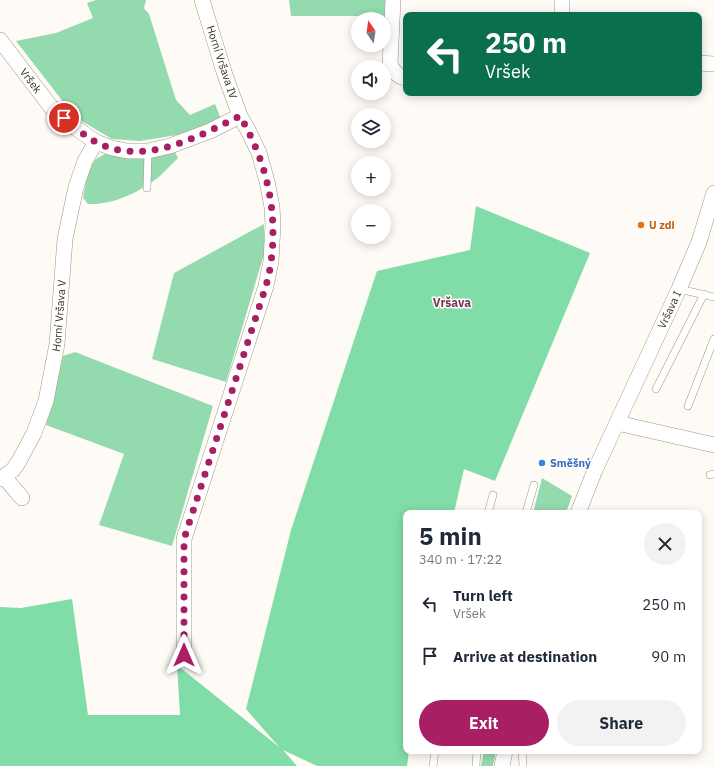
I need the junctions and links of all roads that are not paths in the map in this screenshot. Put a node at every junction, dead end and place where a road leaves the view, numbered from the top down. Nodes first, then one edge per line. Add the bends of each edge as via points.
1 (202, 0) edge
2 (393, 0) edge
3 (562, 0) edge
4 (562, 12) edge
5 (0, 40) edge
6 (702, 63) edge
7 (714, 64) edge
8 (403, 78) edge
9 (240, 116) junction
10 (96, 142) junction
11 (148, 151) junction
12 (147, 188) dead end
13 (714, 193) edge
14 (679, 289) junction
15 (704, 294) junction
16 (714, 297) edge
17 (714, 339) edge
18 (656, 390) dead end
19 (688, 406) dead end
20 (617, 423) junction
21 (714, 445) edge
22 (2, 478) edge
23 (534, 485) dead end
24 (493, 495) dead end
25 (22, 498) dead end
26 (489, 510) edge
27 (527, 510) edge
28 (579, 510) edge
29 (184, 655) dead end
30 (435, 754) edge
31 (478, 754) edge
32 (504, 754) edge
33 (522, 754) edge
34 (433, 766) edge
35 (476, 766) edge
36 (502, 766) edge
37 (523, 766) edge

1 - 9 street, Horní Vršava IV
2 - 8 street via 390,64 392,70
3 - 4 street
5 - 10 street, Vršek via 54,111
6 - 7 street
9 - 11 street, Vršek via 188,140
9 - 29 street, Horní Vršava IV via 258,153 267,181 273,225 271,261 266,286 184,539
10 - 11 street, Vršek via 127,151
10 - 22 street, Horní Vršava V via 85,161 76,187 65,239 57,344 46,401 34,433 19,461 13,470
11 - 12 lane
13 - 14 street, Vršava I via 699,242
14 - 15 lane
14 - 20 street, Vršava I
15 - 16 lane
15 - 18 lane
17 - 19 lane
20 - 21 street
20 - 28 street, Vršava I
22 - 25 street
23 - 27 lane
24 - 26 lane
30 - 34 lane
31 - 35 lane
32 - 36 street
33 - 37 lane

